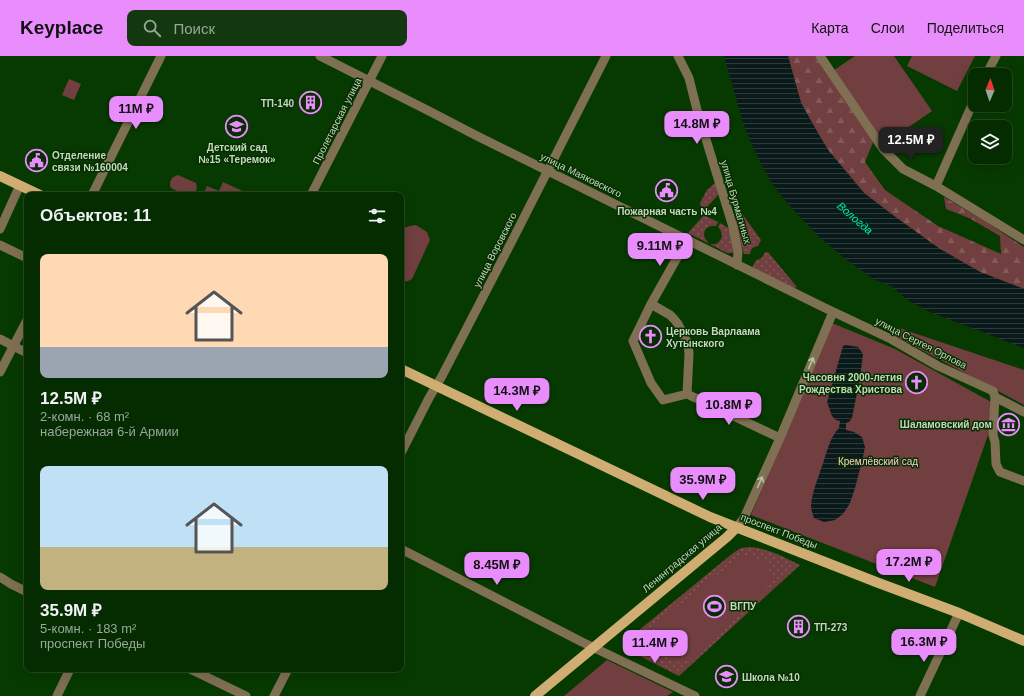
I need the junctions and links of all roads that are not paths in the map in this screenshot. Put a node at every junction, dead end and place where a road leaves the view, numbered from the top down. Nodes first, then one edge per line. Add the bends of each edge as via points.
1 (161, 56) edge
2 (320, 56) edge
3 (382, 56) edge
4 (606, 56) edge
5 (678, 56) edge
6 (820, 56) edge
7 (996, 56) edge
8 (990, 68) edge
9 (369, 80) junction
10 (969, 112) edge
11 (0, 167) edge
12 (547, 171) junction
13 (4, 178) edge
14 (20, 186) junction
15 (936, 186) junction
16 (33, 192) edge
17 (93, 192) edge
18 (313, 192) edge
19 (0, 230) edge
20 (687, 240) junction
21 (1024, 240) edge
22 (0, 244) edge
23 (24, 256) edge
24 (737, 265) junction
25 (651, 304) junction
26 (832, 312) junction
27 (24, 326) edge
28 (0, 339) edge
29 (13, 346) junction
30 (24, 352) edge
31 (404, 370) edge
32 (0, 372) edge
33 (436, 386) junction
34 (687, 394) junction
35 (995, 397) junction
36 (1024, 412) edge
37 (780, 438) junction
38 (404, 447) edge
39 (1024, 481) edge
40 (736, 528) junction
41 (404, 551) edge
42 (0, 577) edge
43 (24, 590) edge
44 (959, 613) junction
45 (1024, 641) edge
46 (595, 647) junction
47 (69, 672) edge
48 (196, 672) edge
49 (286, 672) edge
50 (57, 696) edge
51 (246, 696) edge
52 (274, 696) edge
53 (536, 696) edge
54 (695, 696) edge
55 (920, 696) edge

1 - 17 street
2 - 9 street, улица Маяковского
3 - 9 street, Пролетарская улица
4 - 12 street, улица Воровского
5 - 24 street, улица Бурмагиных via 689,78 733,227 738,252
6 - 15 street via 883,149 903,169
7 - 8 street
9 - 12 street, улица Маяковского
9 - 18 street, Пролетарская улица
10 - 15 street
11 - 13 main road
12 - 20 street, улица Маяковского
12 - 33 street, улица Воровского
13 - 14 main road
14 - 16 main road
14 - 19 street
15 - 21 street
20 - 24 street, улица Маяковского
20 - 25 street
22 - 23 street
24 - 26 street, улица Маяковского
25 - 34 street via 674,319 688,344
25 - 34 street via 633,341 652,383 663,400
26 - 35 street, улица Сергея Орлова via 891,339 938,366 993,390
37 -> 26 street, Ленинградская улица
27 - 29 street
28 - 29 street
29 - 30 street
29 - 32 street
31 - 33 main road, проспект Победы
33 - 38 street, улица Воровского
33 - 40 main road, проспект Победы
34 - 37 street
35 - 36 street, улица Сергея Орлова
35 - 39 street via 993,435 996,442 996,464 1000,472
40 -> 37 street, Ленинградская улица via 744,518
40 - 44 main road, проспект Победы
40 - 46 main road, Ленинградская улица
41 - 46 street
42 - 43 street
44 - 45 main road, проспект Победы
44 - 55 street
46 - 53 main road, Ленинградская улица
46 - 54 street
47 - 50 street
48 - 51 street
49 - 52 street

